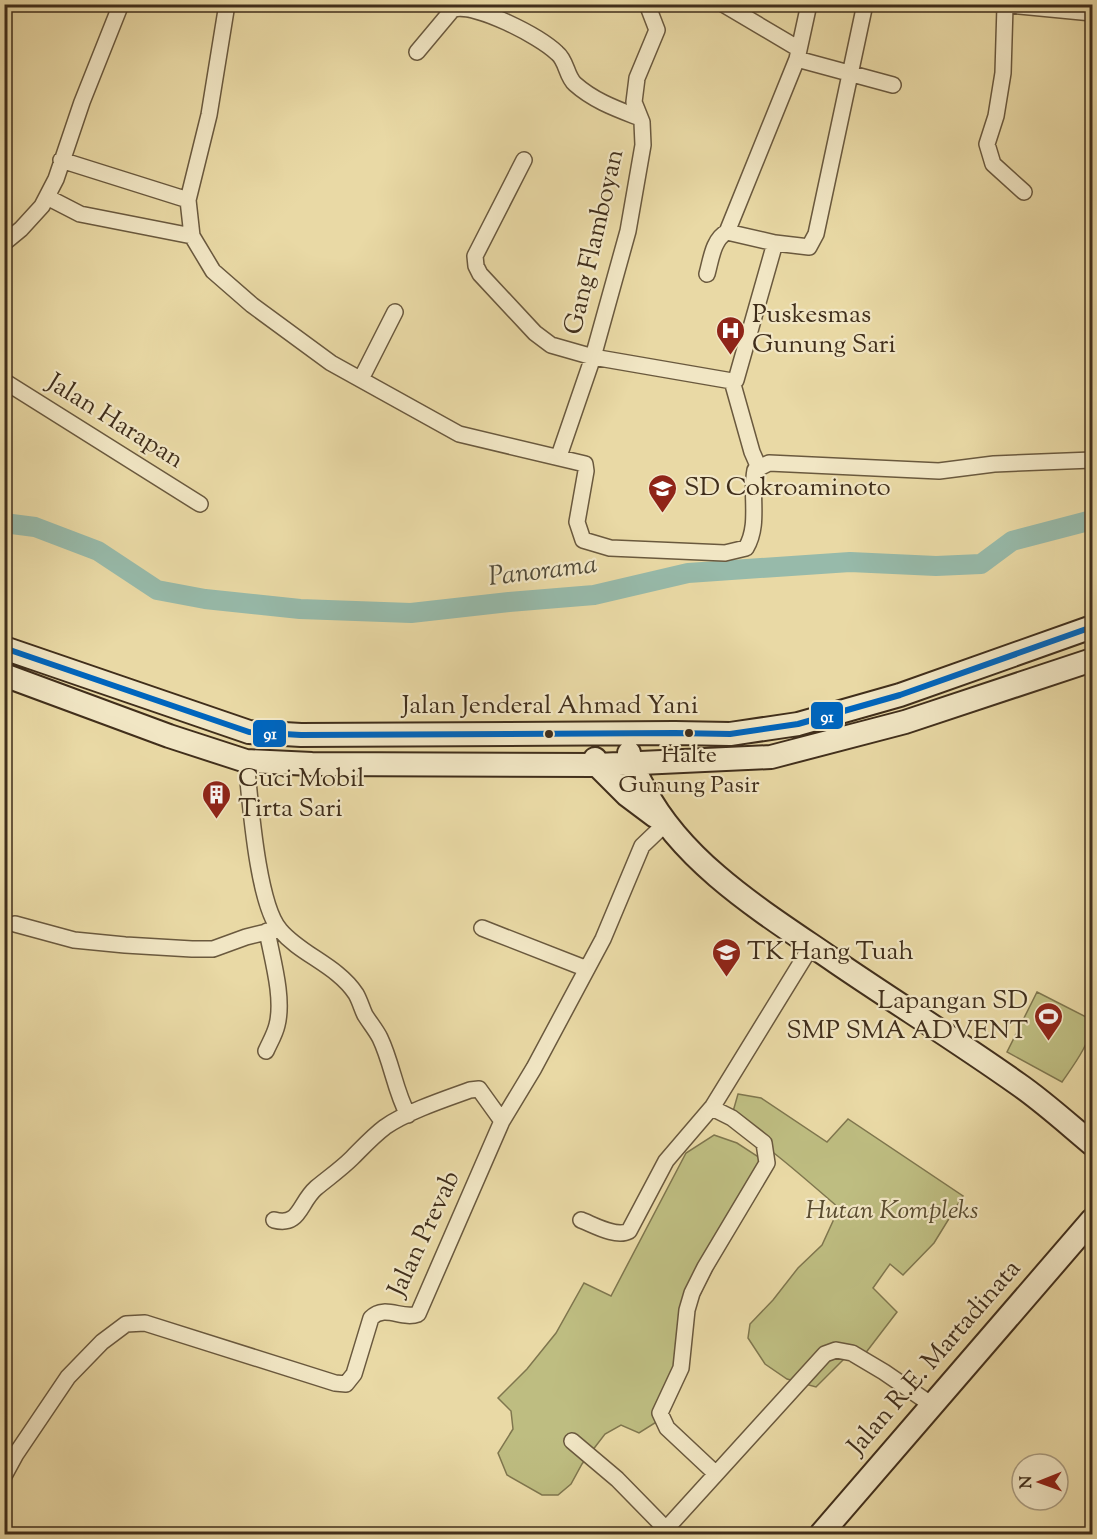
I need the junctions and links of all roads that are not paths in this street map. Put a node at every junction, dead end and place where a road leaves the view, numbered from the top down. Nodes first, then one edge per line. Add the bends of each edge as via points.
1 (121, 4) edge
2 (226, 4) edge
3 (647, 4) edge
4 (723, 4) edge
5 (809, 4) edge
6 (865, 4) edge
7 (1002, 5) edge
8 (1092, 14) edge
9 (417, 52) dead end
10 (798, 54) junction
11 (850, 72) junction
12 (893, 85) dead end
13 (640, 118) junction
14 (61, 160) junction
15 (524, 160) dead end
16 (1024, 192) dead end
17 (46, 197) junction
18 (188, 200) junction
19 (727, 232) junction
20 (192, 237) junction
21 (4, 243) edge
22 (775, 243) junction
23 (707, 273) dead end
24 (395, 312) dead end
25 (593, 357) junction
26 (361, 380) junction
27 (4, 381) edge
28 (732, 381) junction
29 (559, 456) junction
30 (1092, 460) edge
31 (759, 468) junction
32 (200, 504) dead end
33 (1092, 627) edge
34 (4, 648) edge
35 (1092, 660) edge
36 (4, 675) edge
37 (590, 734) junction
38 (626, 734) junction
39 (246, 761) junction
40 (632, 764) junction
41 (597, 765) junction
42 (665, 824) junction
43 (15, 924) dead end
44 (483, 928) dead end
45 (273, 930) junction
46 (812, 945) junction
47 (587, 969) junction
48 (266, 1051) dead end
49 (713, 1106) junction
50 (408, 1115) junction
51 (502, 1121) junction
52 (1092, 1144) edge
53 (274, 1220) dead end
54 (581, 1220) dead end
55 (1092, 1220) edge
56 (932, 1405) junction
57 (572, 1441) dead end
58 (10, 1451) edge
59 (715, 1473) junction
60 (4, 1476) edge
61 (668, 1532) edge
62 (821, 1534) edge

1 - 14 street
2 - 18 street via 209,115
3 - 13 street, Gang Flamboyan via 657,30 637,78 634,102
4 - 10 street
5 - 10 street
6 - 11 street
7 - 8 street
7 - 16 street via 1003,73 987,144 993,164
9 - 13 street via 453,9 481,11 558,53 572,81 588,95
10 - 11 street
10 - 19 street
11 - 12 street
11 - 22 street via 816,234 809,247
13 - 25 street, Gang Flamboyan via 643,145 628,231
14 - 17 street
14 - 18 street
15 - 25 street via 475,256 476,266 535,333 551,345
17 - 20 street via 80,214
17 - 21 street via 42,206
18 - 20 street
19 - 22 street
19 - 23 street via 717,242
20 - 26 street via 213,271 252,305 331,363
22 - 28 street via 736,380
24 - 26 street
25 - 28 street
25 - 29 street, Gang Flamboyan
26 - 29 street via 459,434
27 - 32 street, Jalan Harapan
28 - 31 street
29 - 31 street via 585,464 577,522 583,540 610,548 725,553 746,548 754,519 752,485
30 - 31 street via 993,464 939,471 769,463
33 - 38 main road, Jalan Jenderal Ahmad Yani via 900,695 798,724 730,734
34 - 37 main road, Jalan Jenderal Ahmad Yani via 249,732
35 - 40 main road via 905,722 771,757
36 - 39 main road
37 - 38 main road, Jalan Jenderal Ahmad Yani
37 - 41 main road
38 - 40 main road
39 - 41 main road
39 - 45 street via 252,827
40 - 41 main road
40 - 42 main road
41 - 42 main road
42 - 46 main road via 723,882
42 - 47 street, Jalan Prevab via 642,846
43 - 45 street via 74,940 192,949 213,949
44 - 47 street
45 - 48 street via 279,1013
45 - 50 street via 330,966 356,994 380,1037
46 - 49 street
46 - 52 main road via 1019,1085
47 - 51 street, Jalan Prevab
49 - 54 street via 666,1161 629,1231 616,1233
49 - 59 street via 764,1143 767,1163 692,1293 681,1368 660,1415 667,1428
50 - 51 street via 479,1089
50 - 53 street via 386,1126 315,1188 294,1219
51 - 58 street, Jalan Prevab via 421,1309 413,1316 376,1313 371,1318 354,1374 346,1384 134,1322 102,1342 68,1377
55 - 56 main road, Jalan R.E. Martadinata
56 - 59 street via 852,1353 832,1351 820,1358
56 - 62 main road, Jalan R.E. Martadinata
57 - 61 street
58 - 60 street, Jalan Prevab
59 - 61 street

